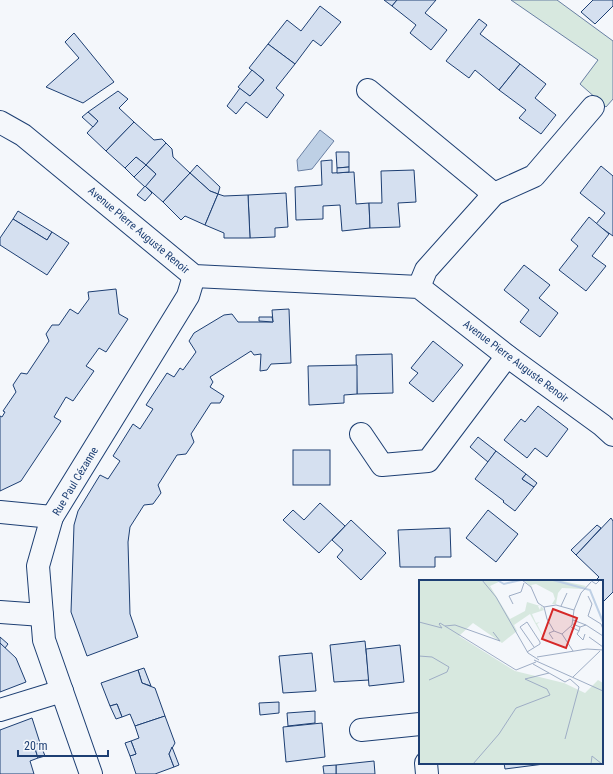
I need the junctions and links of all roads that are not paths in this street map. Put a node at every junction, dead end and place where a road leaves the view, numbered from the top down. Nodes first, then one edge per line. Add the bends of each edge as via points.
1 (368, 90) dead end
2 (593, 107) dead end
3 (0, 122) edge
4 (494, 194) junction
5 (194, 276) junction
6 (419, 287) junction
7 (507, 356) junction
8 (361, 434) dead end
9 (613, 435) edge
10 (0, 512) edge
11 (52, 517) junction
12 (0, 612) edge
13 (42, 615) junction
14 (62, 691) junction
15 (0, 710) edge
16 (419, 724) edge
17 (361, 730) dead end
18 (426, 764) edge
19 (91, 774) edge
20 (427, 774) edge

1 - 4 street
2 - 4 street via 534,176
3 - 5 street, Avenue Pierre Auguste Renoir via 23,135
4 - 6 street via 426,270
5 - 6 street, Avenue Pierre Auguste Renoir
5 - 11 street, Rue Paul Cézanne via 188,296
6 - 7 street, Avenue Pierre Auguste Renoir
7 - 8 street via 428,461 382,465
7 - 9 street, Avenue Pierre Auguste Renoir
10 - 11 street
11 - 13 street, Rue Paul Cézanne via 38,566
12 - 13 street
13 - 14 street, Rue Paul Cézanne via 44,640
14 - 15 street
14 - 19 street, Rue Paul Cézanne
16 - 17 street
18 - 20 street

